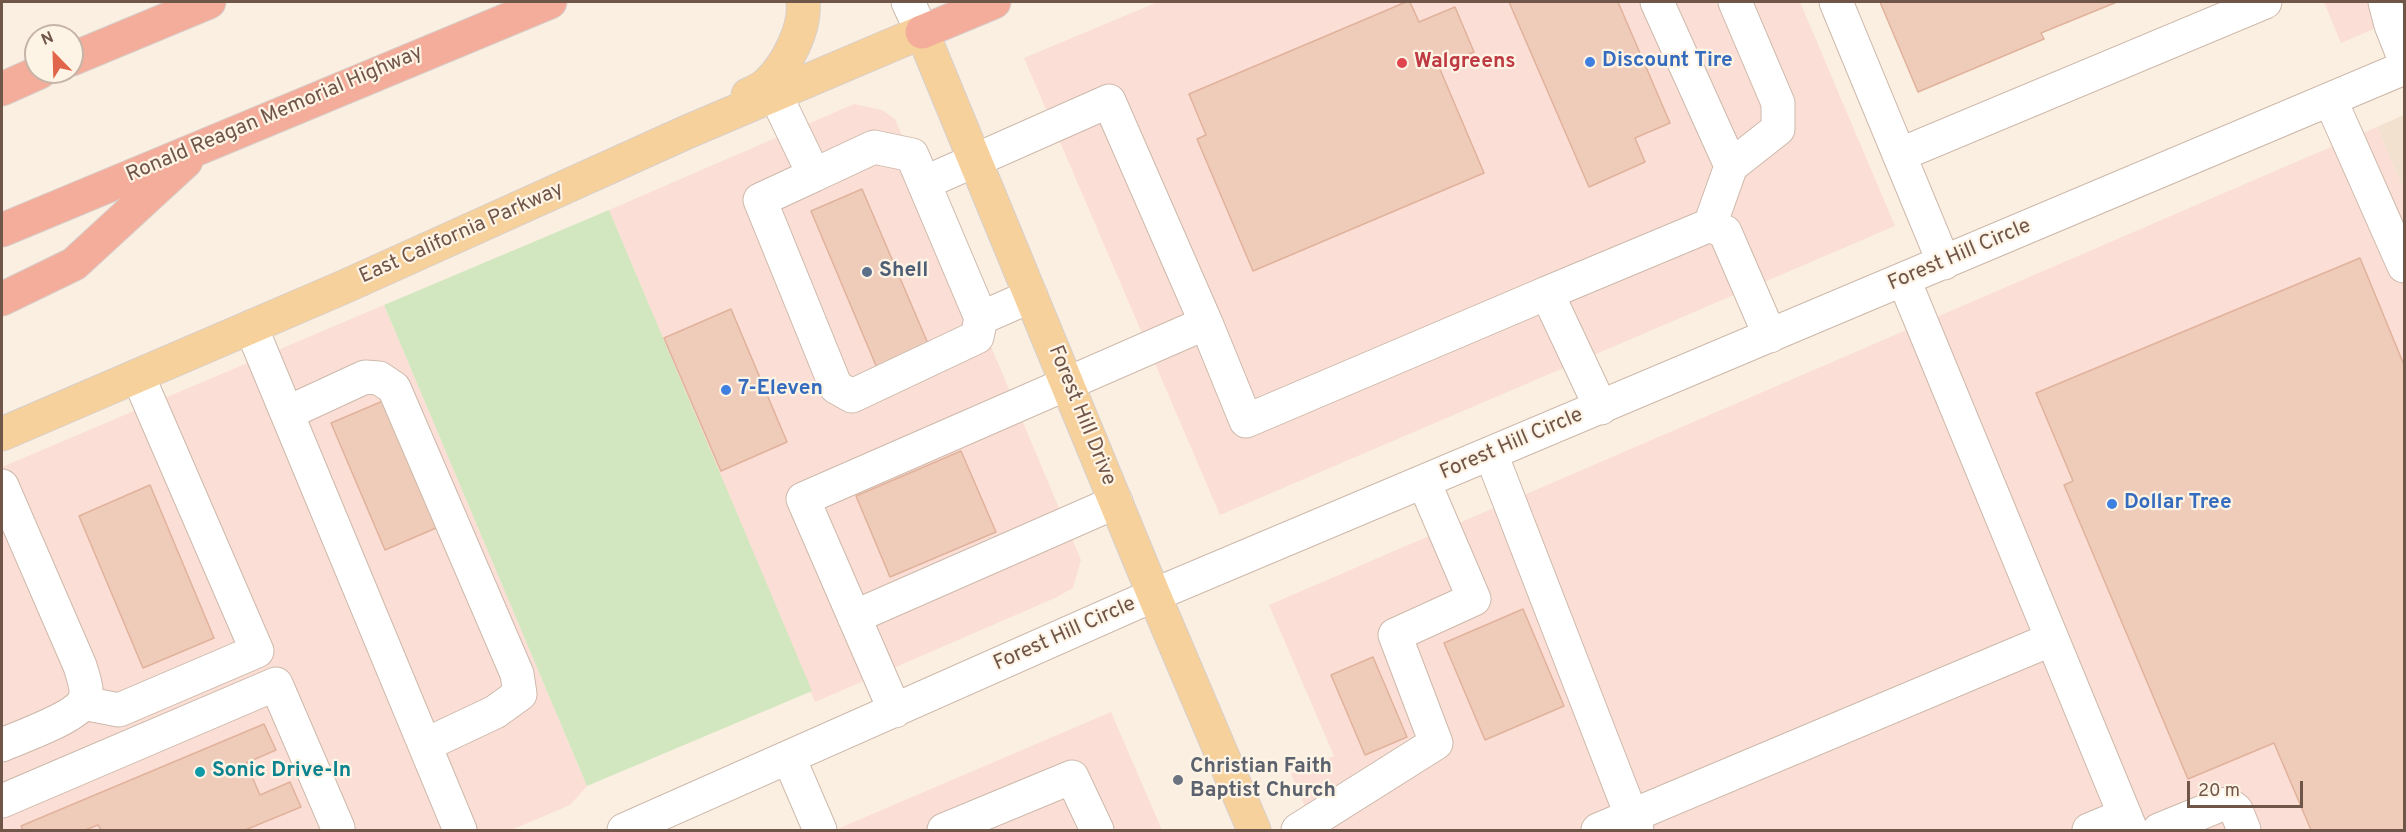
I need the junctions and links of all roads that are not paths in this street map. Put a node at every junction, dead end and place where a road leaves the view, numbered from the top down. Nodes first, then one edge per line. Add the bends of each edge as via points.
1 (209, 2) edge
2 (550, 2) edge
3 (803, 2) edge
4 (908, 2) edge
5 (994, 2) edge
6 (1657, 2) edge
7 (1735, 2) edge
8 (1836, 2) edge
9 (2265, 2) edge
10 (2385, 2) edge
11 (922, 32) junction
12 (84, 54) edge
13 (2404, 58) edge
14 (2404, 68) edge
15 (24, 71) edge
16 (2, 72) edge
17 (24, 79) edge
18 (2, 89) edge
19 (775, 94) junction
20 (2331, 99) junction
21 (687, 132) junction
22 (204, 144) junction
23 (1899, 155) junction
24 (975, 161) junction
25 (1731, 166) junction
26 (814, 176) junction
27 (924, 183) junction
28 (1710, 225) junction
29 (2, 230) edge
30 (1944, 262) junction
31 (2404, 266) edge
32 (1904, 280) junction
33 (1547, 293) junction
34 (1031, 296) junction
35 (2, 299) edge
36 (981, 318) junction
37 (1206, 323) junction
38 (251, 327) junction
39 (1770, 336) junction
40 (138, 376) junction
41 (1066, 383) junction
42 (1601, 408) junction
43 (287, 413) junction
44 (2, 434) edge
45 (1491, 454) junction
46 (1424, 482) junction
47 (2, 486) edge
48 (1116, 502) junction
49 (9, 523) edge
50 (1154, 595) junction
51 (854, 617) junction
52 (2052, 639) junction
53 (83, 703) junction
54 (895, 711) junction
55 (2, 745) edge
56 (424, 745) junction
57 (789, 758) junction
58 (2, 801) edge
59 (2128, 823) edge
60 (1634, 824) edge
61 (337, 830) edge
62 (460, 831) edge
63 (624, 831) edge
64 (820, 831) edge
65 (944, 831) edge
66 (1097, 831) edge
67 (1254, 831) edge
68 (1298, 831) edge
69 (1598, 831) edge
70 (2089, 831) edge
71 (2159, 831) edge
72 (2244, 831) edge

1 - 12 highway
2 - 22 highway, Ronald Reagan Memorial Highway
3 - 21 main road via 800,28 791,53 768,84
4 - 11 street, Forest Hill Drive
5 - 11 highway
6 - 25 street
7 - 25 street via 1778,103 1778,129
8 - 23 street
9 - 23 street
10 - 13 street
11 - 19 main road, East California Parkway
11 - 24 main road, Forest Hill Drive
14 - 20 street, Forest Hill Circle
15 - 16 highway
17 - 18 highway
19 - 21 main road, East California Parkway
19 - 26 street
20 - 30 street, Forest Hill Circle
20 - 31 street
21 - 38 main road, East California Parkway
22 - 29 highway, Ronald Reagan Memorial Highway
22 - 35 highway via 74,264
23 - 30 street
24 - 27 street
24 - 34 main road, Forest Hill Drive
24 - 37 street via 1109,101
25 - 28 street
26 - 27 street via 874,147 912,155
26 - 36 street via 760,200 836,387 852,396 977,337
27 - 36 street
28 - 33 street
28 - 39 street via 1725,232
30 - 32 street, Forest Hill Circle
32 - 39 street, Forest Hill Circle
32 - 52 street
33 - 37 street via 1246,421
33 - 42 street
34 - 36 street
34 - 41 main road, Forest Hill Drive
37 - 41 street
38 - 40 main road, East California Parkway
38 - 43 street
39 - 42 street, Forest Hill Circle
40 - 44 main road, East California Parkway
40 - 53 street via 257,651 119,710
41 - 48 main road, Forest Hill Drive
41 - 51 street via 803,499
42 - 45 street, Forest Hill Circle
43 - 56 street
43 - 56 street via 365,376 379,378 394,388 517,674 520,694 495,712
45 - 46 street, Forest Hill Circle
45 - 60 street
46 - 50 street, Forest Hill Circle
46 - 68 street via 1474,599 1395,635 1436,743
47 - 49 street
48 - 50 main road, Forest Hill Drive
48 - 51 street
49 - 53 street via 80,666 86,687
50 - 54 street, Forest Hill Circle
50 - 67 main road, Forest Hill Drive
51 - 54 street
52 - 59 street
52 - 60 street
53 - 55 street via 65,718
54 - 57 street, Forest Hill Circle
56 - 62 street
57 - 63 street, Forest Hill Circle
57 - 64 street
58 - 61 street via 276,684
59 - 70 street
60 - 69 street
65 - 66 street via 1072,777
71 - 72 street via 2228,804 2236,810

